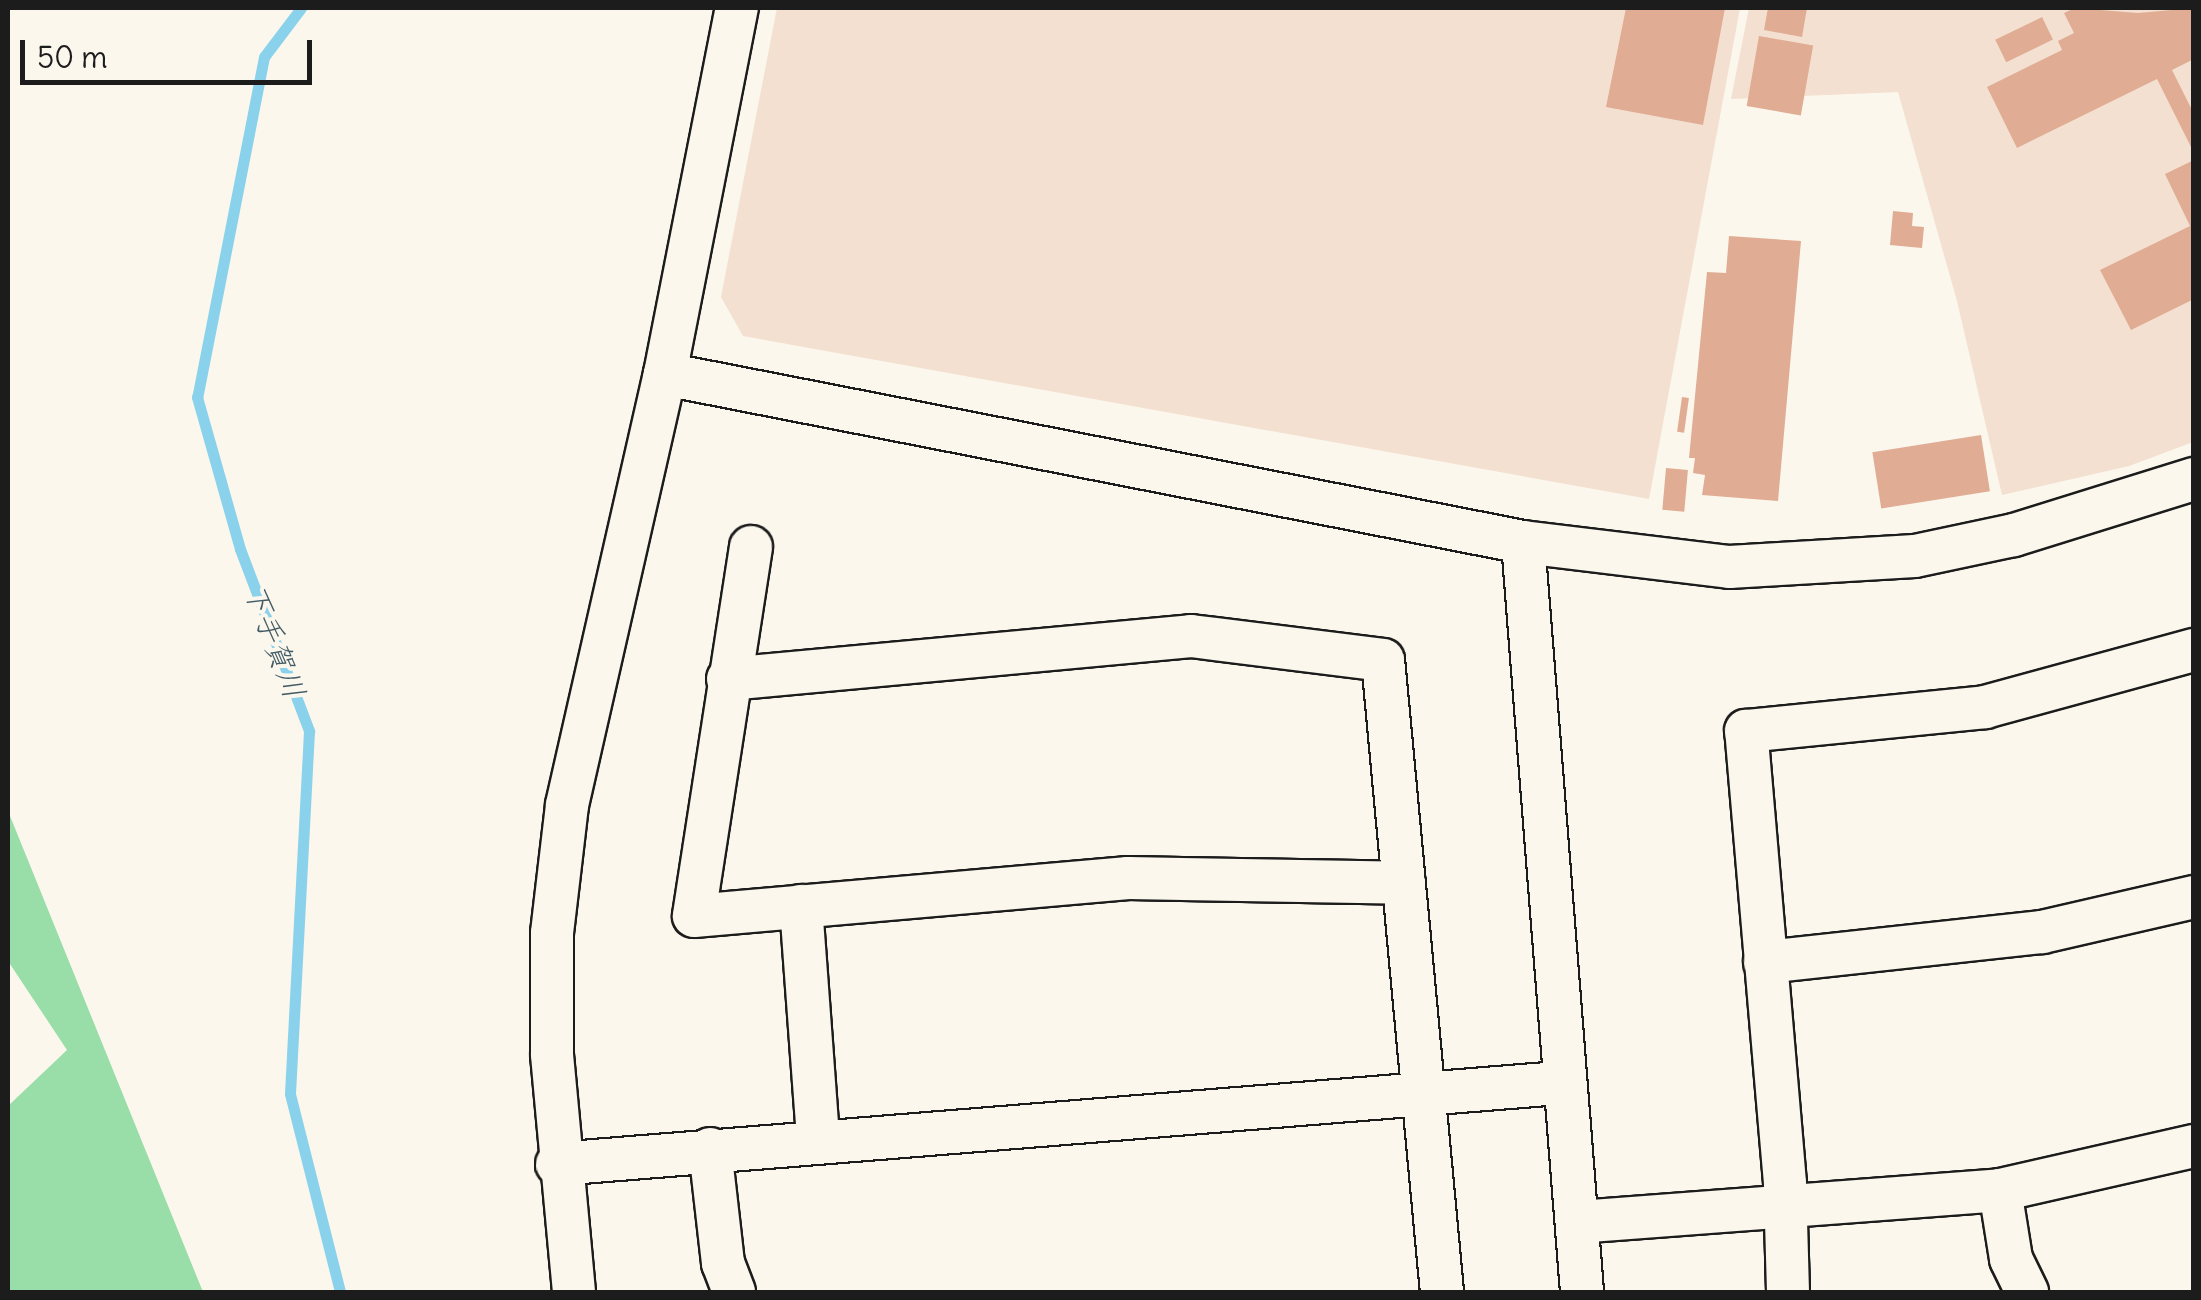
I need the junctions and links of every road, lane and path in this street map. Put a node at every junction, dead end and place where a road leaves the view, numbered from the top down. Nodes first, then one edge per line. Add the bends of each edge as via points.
1 (738, 8) edge
2 (665, 374) junction
3 (2194, 478) edge
4 (1523, 542) junction
5 (752, 547) dead end
6 (2194, 650) edge
7 (728, 680) junction
8 (1404, 882) junction
9 (2194, 897) edge
10 (801, 906) junction
11 (1766, 962) junction
12 (1560, 1082) junction
13 (1424, 1093) junction
14 (818, 1140) junction
15 (2194, 1146) edge
16 (710, 1148) junction
17 (557, 1164) junction
18 (2000, 1190) junction
19 (1786, 1204) junction
20 (1576, 1222) junction
21 (574, 1292) edge
22 (734, 1292) edge
23 (1442, 1292) edge
24 (1582, 1292) edge
25 (1788, 1292) edge
26 (2027, 1292) edge

1 - 2 street
2 - 4 street
2 - 17 street via 566,804 552,933
3 - 4 street via 2031,530 1915,556 1729,568
4 - 12 street
5 - 7 street
6 - 11 street via 1985,707 1746,731
7 - 8 street via 1191,636 1383,660
7 - 10 street via 694,916
8 - 10 street via 1128,878
8 - 13 street
9 - 11 street via 2042,932
10 - 14 street
11 - 19 street
12 - 13 street
12 - 20 street
13 - 14 street
13 - 23 street
14 - 16 street
15 - 18 street
16 - 17 street
16 - 22 street via 723,1263
17 - 21 street
18 - 19 street
18 - 26 street via 2011,1259
19 - 20 street
19 - 25 street
20 - 24 street

